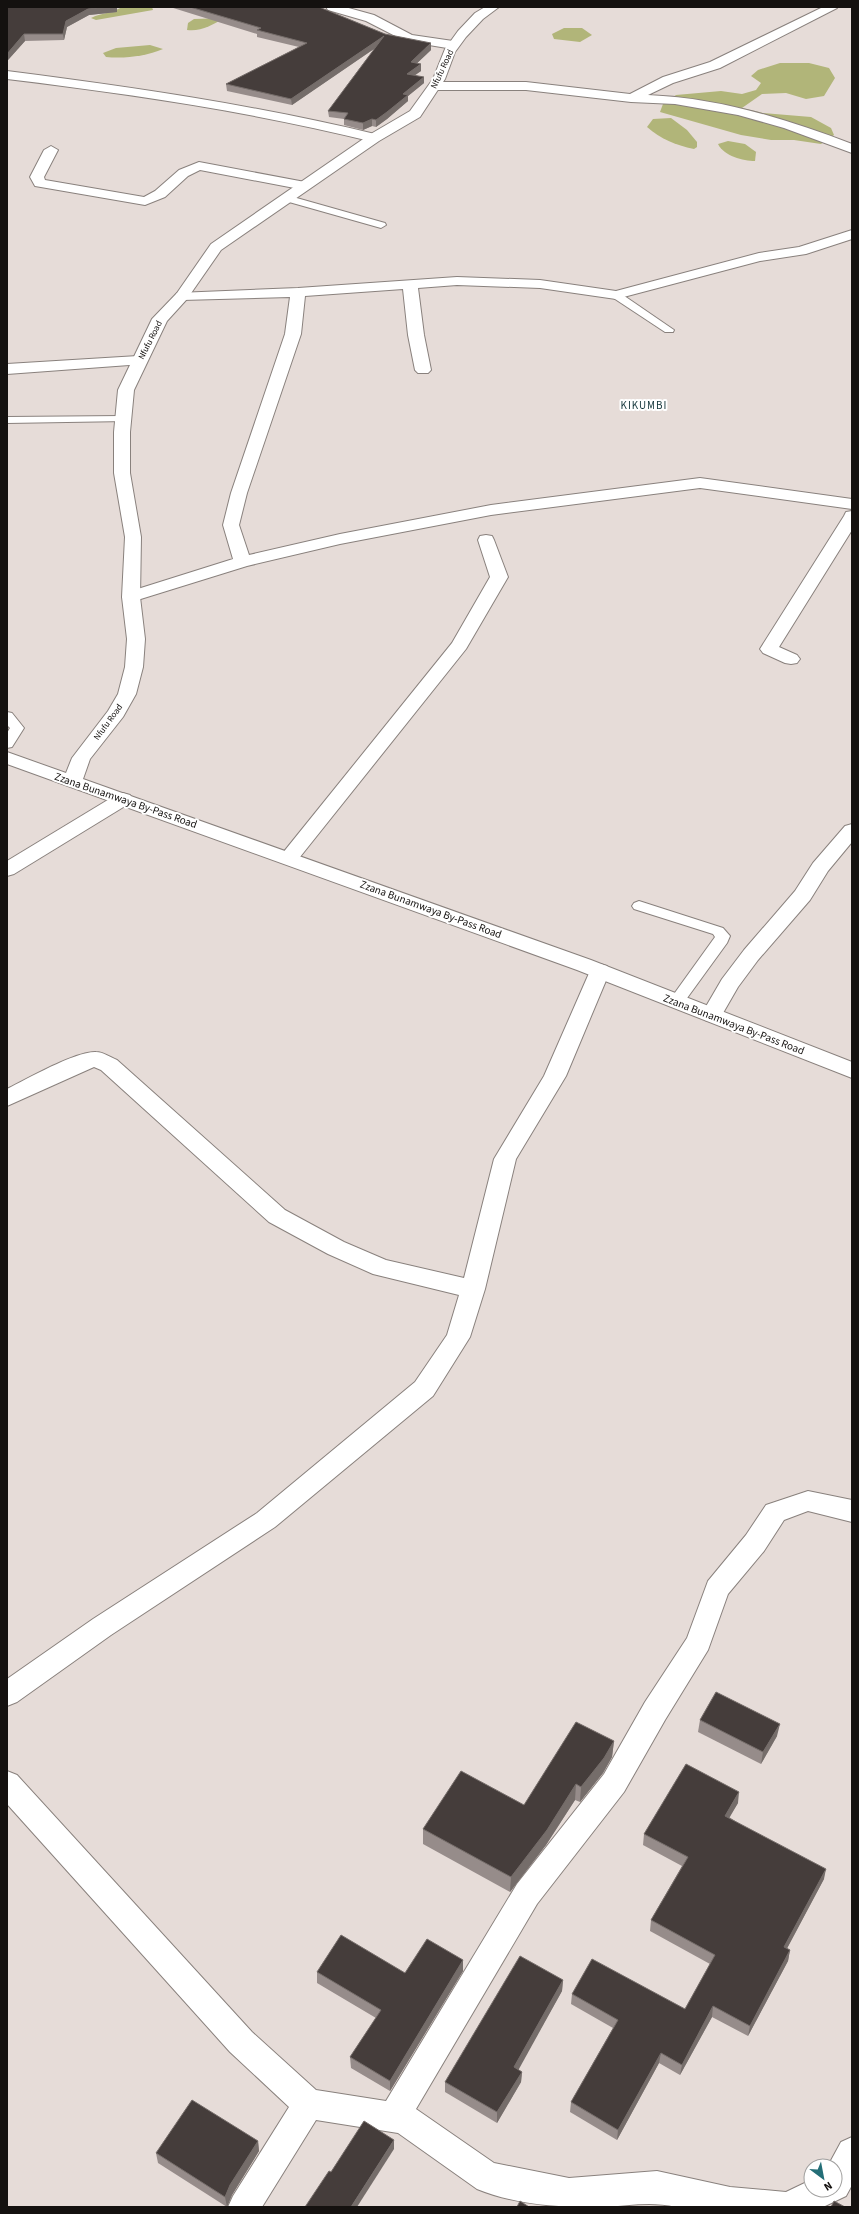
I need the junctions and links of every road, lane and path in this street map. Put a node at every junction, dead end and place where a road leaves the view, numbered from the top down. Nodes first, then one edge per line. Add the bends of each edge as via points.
1 (332, 7) edge
2 (493, 7) edge
3 (831, 8) edge
4 (453, 45) junction
5 (7, 75) edge
6 (435, 86) junction
7 (631, 98) junction
8 (374, 138) junction
9 (852, 149) edge
10 (50, 150) dead end
11 (305, 186) junction
12 (286, 198) junction
13 (381, 225) dead end
14 (852, 234) edge
15 (410, 283) junction
16 (298, 292) junction
17 (616, 294) junction
18 (182, 296) junction
19 (669, 330) dead end
20 (138, 361) junction
21 (7, 369) edge
22 (423, 370) dead end
23 (123, 419) junction
24 (7, 420) edge
25 (852, 504) edge
26 (852, 516) edge
27 (486, 540) dead end
28 (242, 562) junction
29 (131, 597) junction
30 (792, 659) dead end
31 (7, 716) edge
32 (7, 744) edge
33 (7, 758) edge
34 (73, 781) junction
35 (123, 799) junction
36 (852, 830) edge
37 (289, 858) junction
38 (7, 870) edge
39 (639, 906) dead end
40 (600, 971) junction
41 (677, 1001) junction
42 (712, 1015) junction
43 (852, 1070) edge
44 (7, 1098) edge
45 (473, 1289) junction
46 (852, 1511) edge
47 (7, 1694) edge
48 (7, 1784) edge
49 (310, 2104) junction
50 (394, 2117) junction
51 (852, 2153) edge
52 (843, 2170) edge
53 (808, 2198) edge
54 (244, 2207) edge
55 (784, 2207) edge
56 (789, 2207) edge

1 - 4 street via 370,18 409,38
2 - 4 street, Nfufu Road via 479,16
3 - 7 street via 715,65 668,80
4 - 6 street, Nfufu Road
5 - 8 street via 222,105 330,126
6 - 7 street via 526,86
6 - 8 street, Nfufu Road via 415,114
7 - 9 street via 675,100 740,111 789,125
8 - 11 street, Nfufu Road
10 - 11 street via 37,177 40,183 145,201 159,196 184,171 199,166
11 - 12 street, Nfufu Road
12 - 13 lane
12 - 18 street, Nfufu Road via 216,247
14 - 17 street via 801,251 759,257
15 - 16 street
15 - 17 street via 457,281 540,284
15 - 22 street
16 - 18 street
16 - 28 street via 293,334 239,492 231,525
17 - 19 lane
18 - 20 street, Nfufu Road via 160,319
20 - 21 street
20 - 23 street, Nfufu Road via 126,390
23 - 24 lane
23 - 29 street, Nfufu Road via 122,473 133,537
25 - 28 street via 700,483 491,510 340,539
26 - 30 street via 807,600 769,649
27 - 37 street via 499,577 460,645
28 - 29 street
29 - 34 street, Nfufu Road via 136,639 134,668 127,694 116,713 81,758
31 - 32 lane via 17,728
33 - 34 street, Zzana Bunamwaya By-Pass Road
34 - 35 street, Zzana Bunamwaya By-Pass Road
35 - 37 street, Zzana Bunamwaya By-Pass Road
35 - 38 street
36 - 42 street via 820,867 803,895 729,984
37 - 40 street, Zzana Bunamwaya By-Pass Road
39 - 41 lane via 718,931 722,936 722,940
40 - 41 street, Zzana Bunamwaya By-Pass Road
40 - 45 street via 555,1076 505,1159
41 - 42 street, Zzana Bunamwaya By-Pass Road
42 - 43 street, Zzana Bunamwaya By-Pass Road
44 - 45 street via 87,1060 97,1059 109,1065 277,1216 336,1248 381,1268
45 - 47 street via 458,1337 424,1389 266,1520 102,1627
46 - 50 street via 808,1501 775,1512 755,1543 717,1589 698,1642 614,1783 527,1894
48 - 49 street via 241,2042
49 - 50 street
49 - 54 street
50 - 55 street via 404,2119 488,2178 570,2194 657,2187 730,2203
51 - 52 street
53 - 56 street

